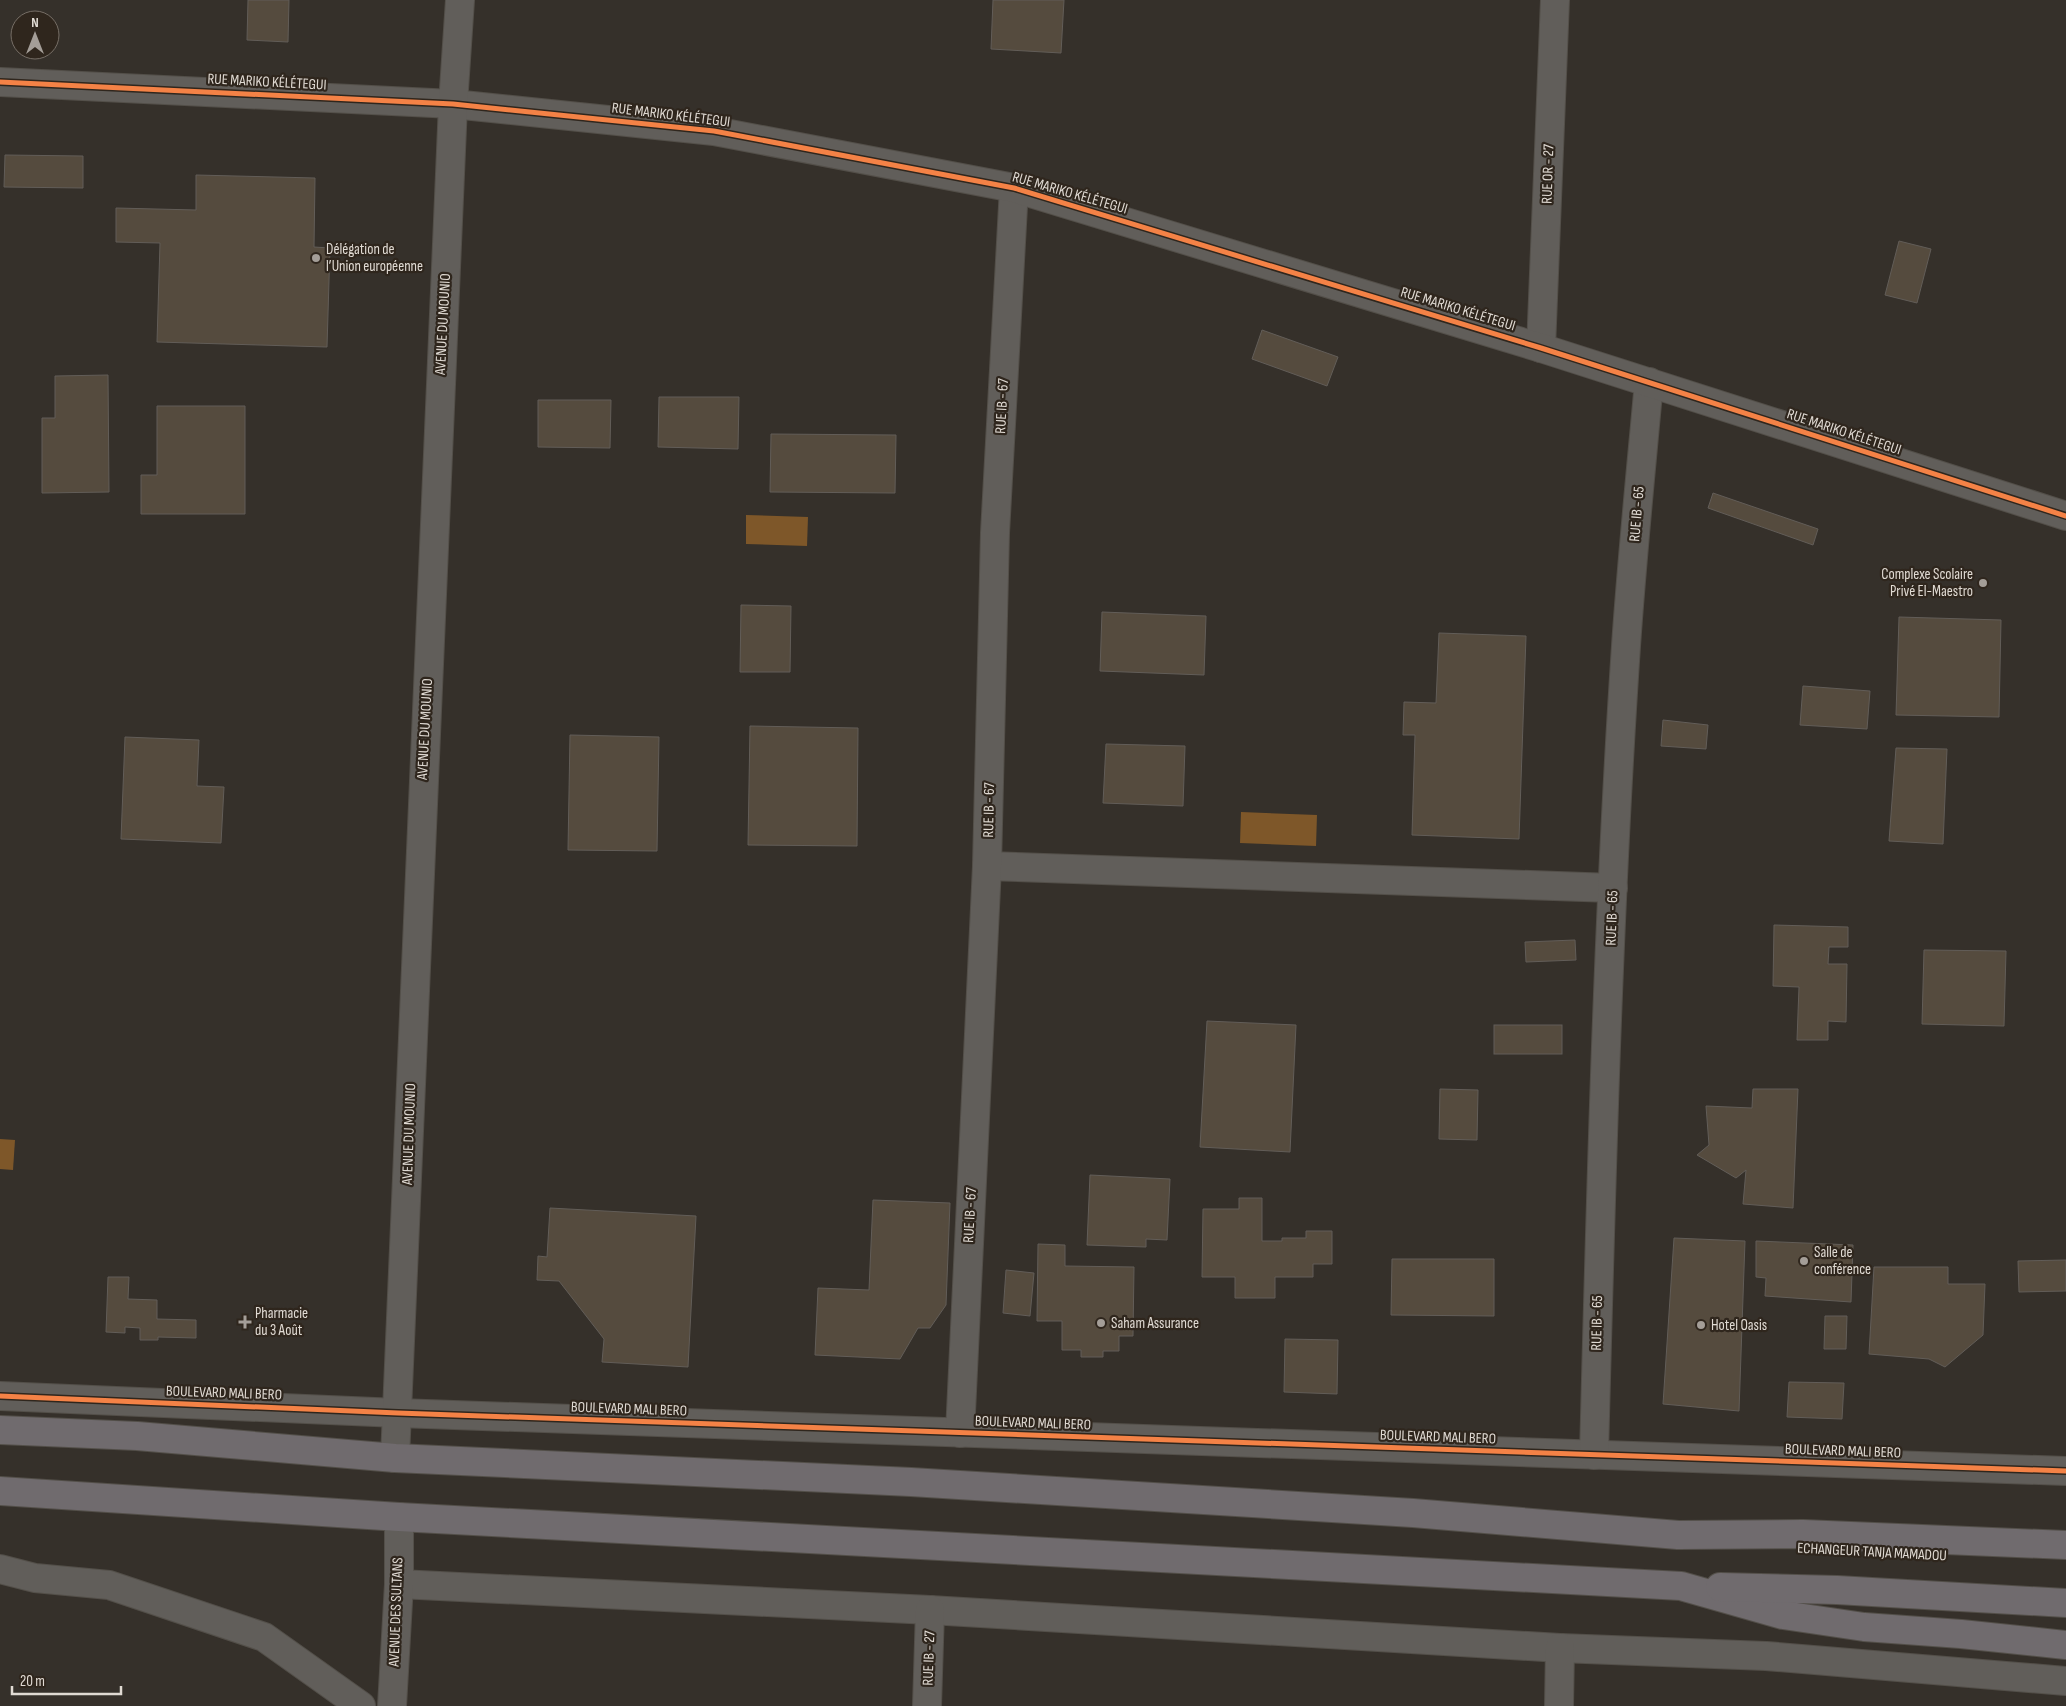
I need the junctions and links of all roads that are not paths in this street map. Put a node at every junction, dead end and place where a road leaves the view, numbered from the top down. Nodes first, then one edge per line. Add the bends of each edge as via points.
1 (460, 0) edge
2 (1555, 0) edge
3 (0, 82) edge
4 (453, 104) junction
5 (1014, 188) junction
6 (1541, 348) junction
7 (1649, 382) junction
8 (2066, 516) edge
9 (987, 866) junction
10 (1613, 888) junction
11 (0, 1396) edge
12 (398, 1413) junction
13 (0, 1430) edge
14 (960, 1433) junction
15 (1594, 1455) junction
16 (395, 1458) junction
17 (2066, 1471) edge
18 (0, 1491) edge
19 (399, 1517) junction
20 (1678, 1534) junction
21 (2066, 1544) edge
22 (2066, 1561) edge
23 (0, 1569) edge
24 (399, 1584) junction
25 (1681, 1586) junction
26 (2066, 1602) edge
27 (930, 1610) junction
28 (2066, 1645) edge
29 (1560, 1648) junction
30 (2066, 1681) edge
31 (361, 1706) edge
32 (392, 1706) edge
33 (927, 1706) edge
34 (1559, 1706) edge

1 - 4 street, AVENUE DU MOUNIO
2 - 6 street, RUE OR - 27
3 - 4 street, RUE MARIKO KÉLÉTEGUI
4 - 5 street, RUE MARIKO KÉLÉTEGUI via 714,131
4 - 12 street, AVENUE DU MOUNIO
5 - 6 street, RUE MARIKO KÉLÉTEGUI
5 - 9 street, RUE IB - 67 via 995,533
6 - 7 street, RUE MARIKO KÉLÉTEGUI
7 - 8 street, RUE MARIKO KÉLÉTEGUI
7 - 10 street, RUE IB - 65 via 1626,644
9 - 10 street
9 - 14 street, RUE IB - 67
10 - 15 street, RUE IB - 65
11 - 12 street, BOULEVARD MALI BERO
12 - 14 street, BOULEVARD MALI BERO
12 - 16 street, AVENUE DU MOUNIO
13 - 16 main road via 137,1436
14 - 15 street, BOULEVARD MALI BERO
15 - 17 street, BOULEVARD MALI BERO
16 - 20 main road via 911,1482 1413,1513
18 - 19 main road
19 - 24 street, AVENUE DES SULTANS
19 - 25 main road
20 - 21 main road via 1803,1534
20 - 22 main road, ECHANGEUR TANJA MAMADOU via 1834,1553
23 - 31 street via 35,1578 109,1585 264,1637
24 - 27 street
24 - 32 street, AVENUE DES SULTANS
25 - 26 main road
25 - 28 main road via 1783,1615 1864,1627
27 - 29 street
27 - 33 street, RUE IB - 27
29 - 30 street via 1766,1656
29 - 34 street

